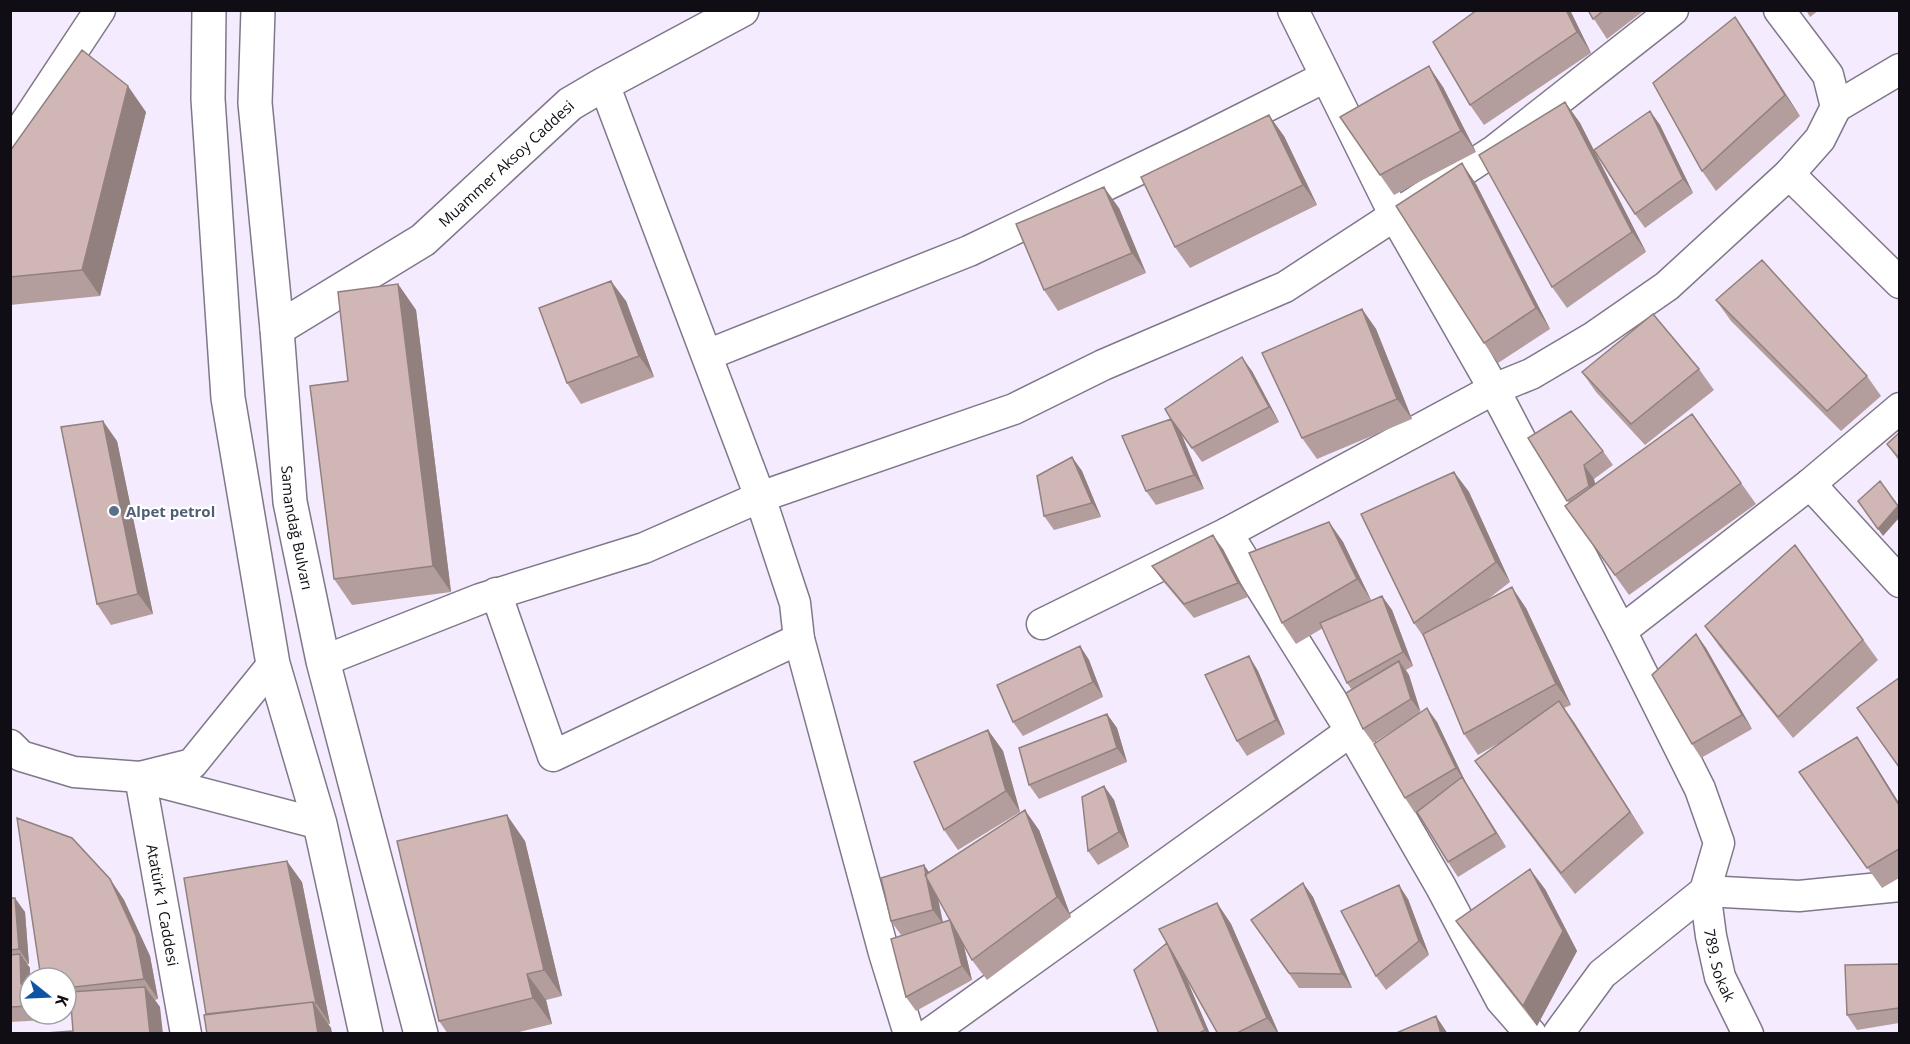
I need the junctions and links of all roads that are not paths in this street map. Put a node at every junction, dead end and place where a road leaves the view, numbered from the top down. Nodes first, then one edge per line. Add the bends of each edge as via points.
1 (100, 10) edge
2 (209, 10) edge
3 (258, 10) edge
4 (742, 10) edge
5 (1293, 10) edge
6 (1673, 10) edge
7 (1779, 10) edge
8 (1899, 69) edge
9 (1325, 77) junction
10 (604, 84) junction
11 (1836, 107) junction
12 (10, 146) edge
13 (1789, 174) junction
14 (1395, 216) junction
15 (1899, 283) edge
16 (276, 329) junction
17 (708, 355) junction
18 (1494, 389) junction
19 (1899, 408) edge
20 (1810, 484) junction
21 (760, 496) junction
22 (1227, 533) junction
23 (1899, 582) edge
24 (496, 593) junction
25 (1042, 624) dead end
26 (1621, 632) junction
27 (799, 639) junction
28 (323, 661) junction
29 (273, 664) junction
30 (1351, 731) junction
31 (14, 753) edge
32 (140, 777) junction
33 (320, 824) junction
34 (1899, 886) edge
35 (1705, 891) junction
36 (186, 1034) edge
37 (366, 1034) edge
38 (421, 1034) edge
39 (909, 1034) edge
40 (929, 1034) edge
41 (1531, 1034) edge
42 (1558, 1034) edge
43 (1748, 1034) edge

1 - 12 street
2 - 29 main road via 208,99 228,398
3 - 16 main road, Samandağ Bulvarı via 255,103
4 - 10 main road, Muammer Aksoy Caddesi
5 - 9 street
6 - 14 street via 1495,150
7 - 11 street via 1828,75
8 - 11 street
9 - 14 street
9 - 17 street via 969,251
10 - 16 main road, Muammer Aksoy Caddesi via 570,104 423,240
10 - 17 street
11 - 13 street via 1820,139
13 - 15 street
13 - 18 street via 1667,286 1532,374
14 - 18 street
14 - 21 street via 1285,286 1103,365 1014,409
16 - 28 main road, Samandağ Bulvarı via 290,502
17 - 21 street
18 - 22 street
18 - 26 street
19 - 20 street
20 - 23 street
20 - 26 street
21 - 24 street via 644,548
21 - 27 street via 795,603
22 - 25 street
22 - 30 street
24 - 27 street via 553,756
24 - 28 street
26 - 35 street via 1700,789 1719,843
27 - 39 street
28 - 38 main road, Samandağ Bulvarı
29 - 32 street via 192,764
29 - 33 main road
30 - 40 street
30 - 41 street via 1501,1000
31 - 32 street via 74,772
32 - 33 street
32 - 36 street, Atatürk 1 Caddesi
33 - 37 main road
34 - 35 street via 1799,896
35 - 42 street via 1602,974
35 - 43 street, 789. Sokak via 1720,977

